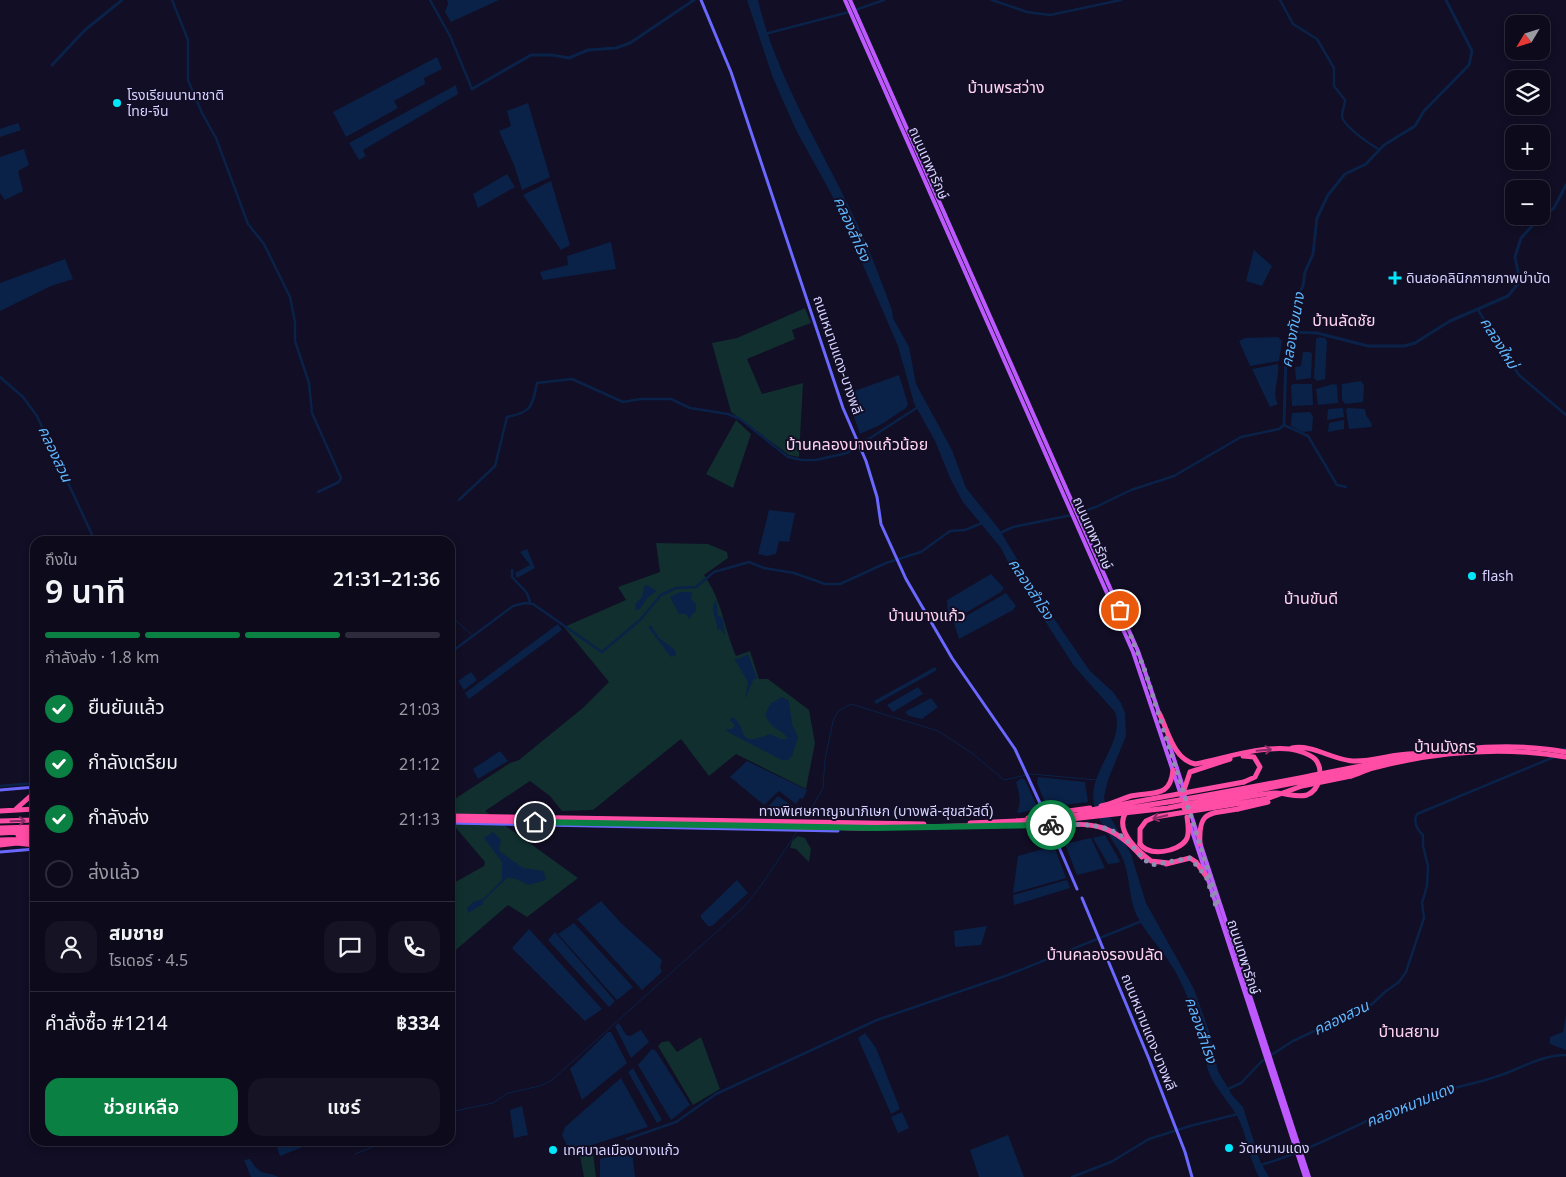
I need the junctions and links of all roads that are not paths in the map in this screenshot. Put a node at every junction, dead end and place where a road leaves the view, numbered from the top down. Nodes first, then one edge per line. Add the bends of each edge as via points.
1 (701, 0) edge
2 (845, 0) edge
3 (850, 0) edge
4 (852, 11) junction
5 (1118, 611) junction
6 (1159, 713) junction
7 (1290, 749) junction
8 (1566, 752) edge
9 (1419, 754) junction
10 (1566, 757) edge
11 (1370, 768) junction
12 (1173, 770) junction
13 (1351, 776) junction
14 (1245, 785) junction
15 (30, 787) edge
16 (0, 790) edge
17 (1184, 790) junction
18 (30, 796) edge
19 (1168, 808) junction
20 (15, 809) junction
21 (30, 809) edge
22 (0, 811) edge
23 (1046, 814) junction
24 (455, 816) edge
25 (1187, 817) junction
26 (30, 820) edge
27 (0, 821) edge
28 (455, 821) edge
29 (455, 821) edge
30 (1017, 821) junction
31 (994, 826) junction
32 (30, 827) edge
33 (0, 828) edge
34 (838, 831) dead end
35 (30, 833) edge
36 (30, 834) edge
37 (1, 836) edge
38 (30, 838) edge
39 (30, 844) edge
40 (1200, 844) junction
41 (0, 845) edge
42 (30, 849) edge
43 (0, 852) edge
44 (1169, 863) junction
45 (1206, 876) junction
46 (1077, 889) dead end
47 (1082, 898) dead end
48 (1218, 905) junction
49 (1298, 1151) junction
50 (1192, 1177) edge
51 (1305, 1177) edge
52 (1309, 1177) edge

1 - 46 main road, ถนนหนามแดง-บางพลี via 731,72 843,408 877,497 881,524 898,562 952,658 1015,749
2 - 4 main road, ถนนเทพารักษ์
3 - 4 main road, ถนนเทพารักษ์
4 - 5 main road, ถนนเทพารักษ์
5 - 6 main road, ถนนเทพารักษ์ via 1140,656
5 - 12 main road, ถนนเทพารักษ์
6 -> 7 highway via 1177,752 1188,762 1199,763 1250,751
6 - 17 main road, ถนนเทพารักษ์
7 - 9 highway, bridge via 1304,748 1331,758 1354,761
7 - 19 highway, bridge via 1313,757 1318,763 1320,778 1316,788 1305,796 1276,793 1194,807
8 - 9 highway, ทางพิเศษกาญจนาภิเษก (บางพลี-สุขสวัสดิ์), bridge via 1494,748
9 - 14 highway, ทางพิเศษกาญจนาภิเษก (บางพลี-สุขสวัสดิ์), bridge
10 - 11 highway, ทางพิเศษกาญจนาภิเษก (บางพลี-สุขสวัสดิ์), bridge via 1480,752 1431,756
11 - 13 highway, bridge
11 - 19 highway, ทางพิเศษกาญจนาภิเษก (บางพลี-สุขสวัสดิ์), bridge
12 - 23 highway, bridge via 1168,787 1159,793
12 - 25 main road, ถนนเทพารักษ์
13 -> 25 highway, bridge via 1302,786 1266,799 1155,817 1140,829 1140,844 1155,853 1182,844 1188,834
13 - 40 highway, bridge via 1304,787 1259,804 1211,814 1202,820
14 - 17 highway via 1255,777 1260,767 1254,757 1245,755 1194,770 1187,775
14 - 23 highway, bridge via 1081,812
14 - 30 highway, ทางพิเศษกาญจนาภิเษก (บางพลี-สุขสวัสดิ์), bridge via 1111,812
14 - 44 highway, bridge via 1136,805 1124,816 1124,830 1151,861
15 - 16 main road
17 - 40 main road, ถนนเทพารักษ์
18 - 20 highway
19 - 31 highway, ทางพิเศษกาญจนาภิเษก (บางพลี-สุขสวัสดิ์), bridge
20 - 21 highway
20 - 22 highway
23 - 30 highway, bridge
24 - 30 highway, ทางพิเศษกาญจนาภิเษก (บางพลี-สุขสวัสดิ์) via 863,824
25 - 45 main road, ถนนเทพารักษ์
27 -> 26 highway
28 - 31 highway, ทางพิเศษกาญจนาภิเษก (บางพลี-สุขสวัสดิ์), bridge via 862,828
29 - 34 main road
31 - 44 highway, bridge via 1015,828 1073,824 1108,829 1122,836 1152,865
32 - 33 highway
35 - 37 highway
36 - 37 highway
37 - 38 highway
39 - 41 highway
40 - 48 main road, ถนนเทพารักษ์
42 - 43 main road
44 - 45 highway via 1190,858
45 - 48 main road, ถนนเทพารักษ์
47 - 50 main road, ถนนหนามแดง-บางพลี via 1177,1131
48 - 49 main road, ถนนเทพารักษ์
49 - 51 main road, ถนนเทพารักษ์
49 - 52 main road, ถนนเทพารักษ์

